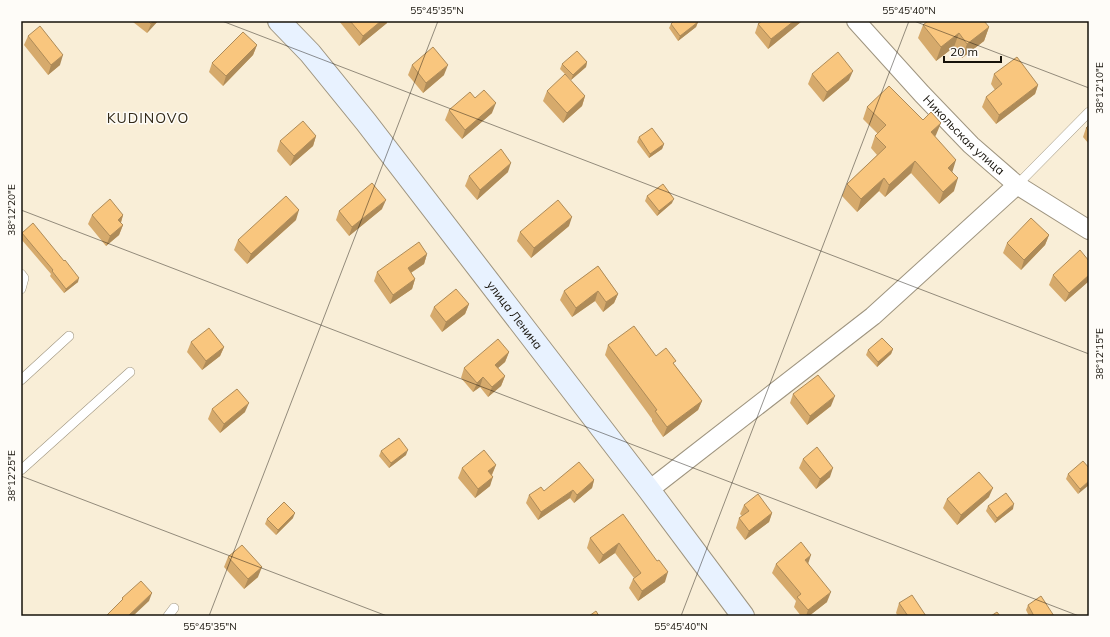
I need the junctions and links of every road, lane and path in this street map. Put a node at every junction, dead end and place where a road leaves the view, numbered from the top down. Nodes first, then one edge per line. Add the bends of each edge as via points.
1 (279, 21) edge
2 (856, 21) edge
3 (1089, 112) edge
4 (1017, 185) junction
5 (1089, 230) edge
6 (21, 274) edge
7 (21, 289) edge
8 (69, 336) dead end
9 (130, 372) dead end
10 (21, 380) edge
11 (21, 470) edge
12 (649, 490) junction
13 (174, 608) dead end
14 (168, 616) edge
15 (743, 616) edge

1 - 12 main road, улица Ленина via 310,53 366,122
2 - 4 street, Никольская улица via 966,139
3 - 4 lane
4 - 5 street, Никольская улица
4 - 12 street via 874,316
6 - 7 lane via 24,278
8 - 10 lane
9 - 11 lane
12 - 15 main road, улица Ленина
13 - 14 lane

